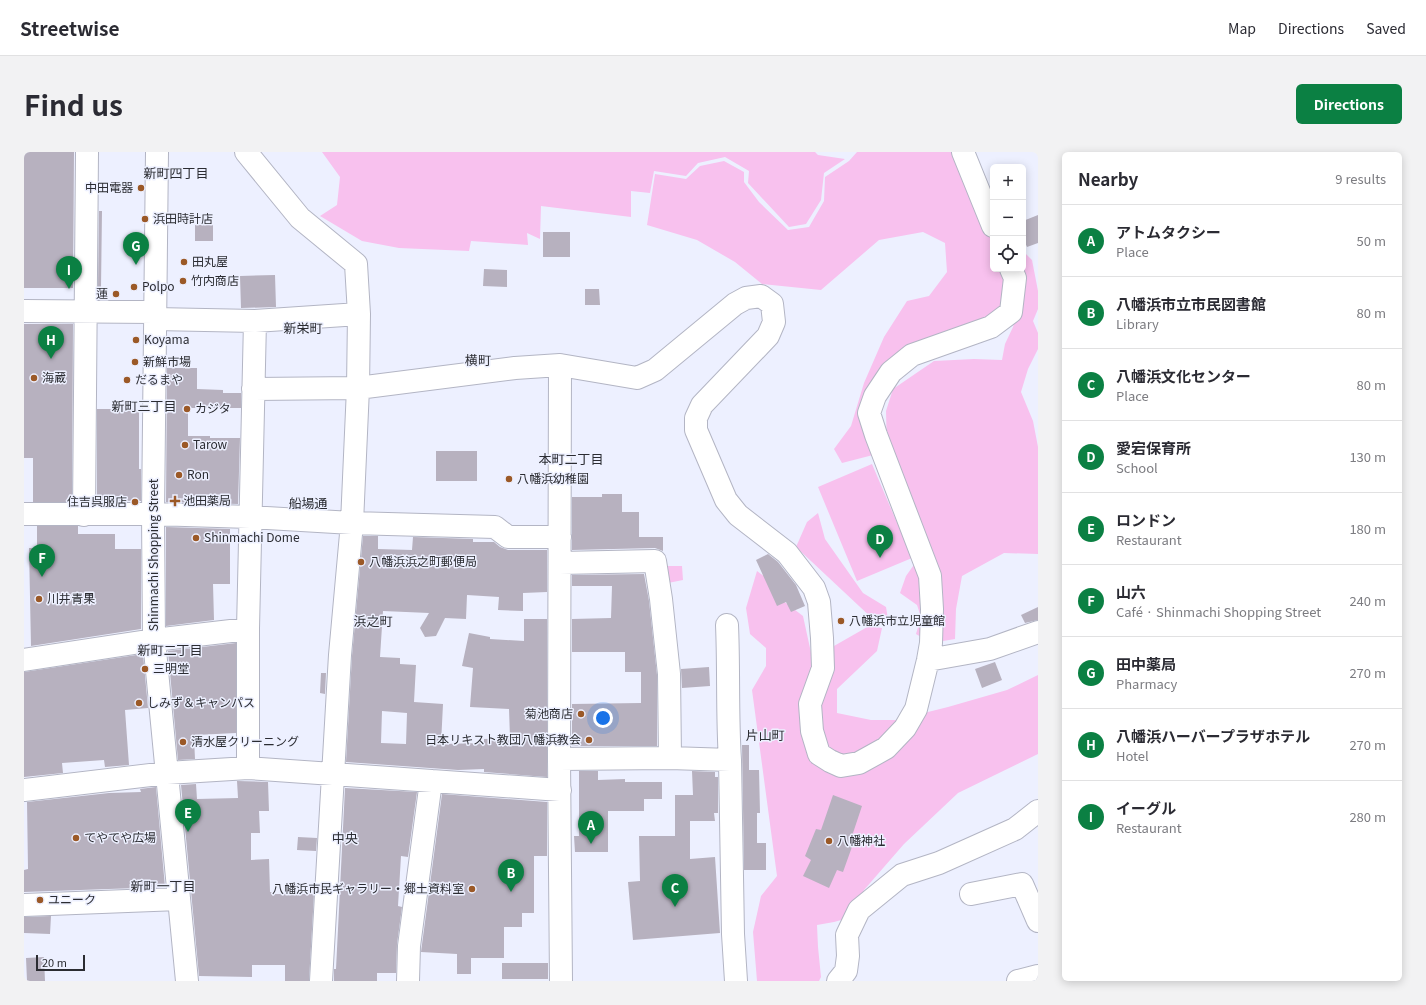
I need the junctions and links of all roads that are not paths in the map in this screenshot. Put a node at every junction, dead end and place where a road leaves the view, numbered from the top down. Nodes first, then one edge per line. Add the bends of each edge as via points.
1 (87, 152) edge
2 (157, 152) edge
3 (246, 152) edge
4 (963, 152) edge
5 (990, 219) edge
6 (1012, 272) edge
7 (24, 311) edge
8 (86, 311) junction
9 (359, 314) junction
10 (155, 315) junction
11 (255, 321) junction
12 (560, 365) junction
13 (358, 388) junction
14 (253, 389) junction
15 (24, 514) edge
16 (153, 514) junction
17 (84, 515) junction
18 (250, 517) junction
19 (352, 523) junction
20 (560, 536) junction
21 (560, 563) junction
22 (727, 625) dead end
23 (248, 629) junction
24 (1038, 632) edge
25 (154, 640) junction
26 (24, 660) edge
27 (928, 660) junction
28 (670, 758) junction
29 (559, 759) junction
30 (730, 760) junction
31 (248, 768) junction
32 (167, 773) junction
33 (332, 774) junction
34 (431, 781) junction
35 (24, 790) edge
36 (560, 790) junction
37 (1038, 810) edge
38 (971, 894) dead end
39 (179, 899) junction
40 (24, 905) edge
41 (1038, 921) edge
42 (1038, 976) edge
43 (187, 981) edge
44 (321, 981) edge
45 (408, 981) edge
46 (561, 981) edge
47 (736, 981) edge
48 (838, 981) edge
49 (1018, 981) edge

1 - 8 street
2 - 10 street, Shinmachi Shopping Street
3 - 9 street via 300,218 356,264
4 - 5 street
6 - 27 street via 1015,278 1011,312 991,326 912,355 891,372 875,396 869,413 930,576 932,616
7 - 8 street
8 - 10 street
8 - 17 street
9 - 11 street
9 - 13 street
10 - 11 street
10 - 16 street, Shinmachi Shopping Street
11 - 14 street
12 - 13 street via 515,368
12 - 20 street
12 - 27 street via 637,378 656,370 735,304 746,298 761,296 772,304 774,322 768,336 702,405 696,418 696,430 726,500 738,515 787,553 814,588 819,602 823,668 810,704 812,730 819,754 841,766 859,763 886,748 905,728 916,709
13 - 14 street
13 - 19 street
14 - 18 street
15 - 17 street
16 - 17 street
16 - 18 street
16 - 25 street, Shinmachi Shopping Street
18 - 19 street
18 - 23 street
19 - 20 street via 495,527 508,537
19 - 33 street
20 - 21 street
21 - 28 street via 655,562 669,674
21 - 29 street
22 - 30 street
23 - 25 street
23 - 31 street
24 - 27 street via 990,649
25 - 26 street
25 - 32 street, Shinmachi Shopping Street
28 - 29 street
28 - 30 street
29 - 36 street
30 - 47 street
31 - 32 street
31 - 33 street
32 - 35 street
32 - 39 street, Shinmachi Shopping Street
33 - 34 street
33 - 44 street
34 - 36 street
34 - 45 street via 409,946
36 - 46 street
37 - 48 street via 1016,829 902,875 859,910 847,935 846,971
38 - 41 street via 1022,884
39 - 40 street
39 - 43 street, Shinmachi Shopping Street
42 - 49 street

